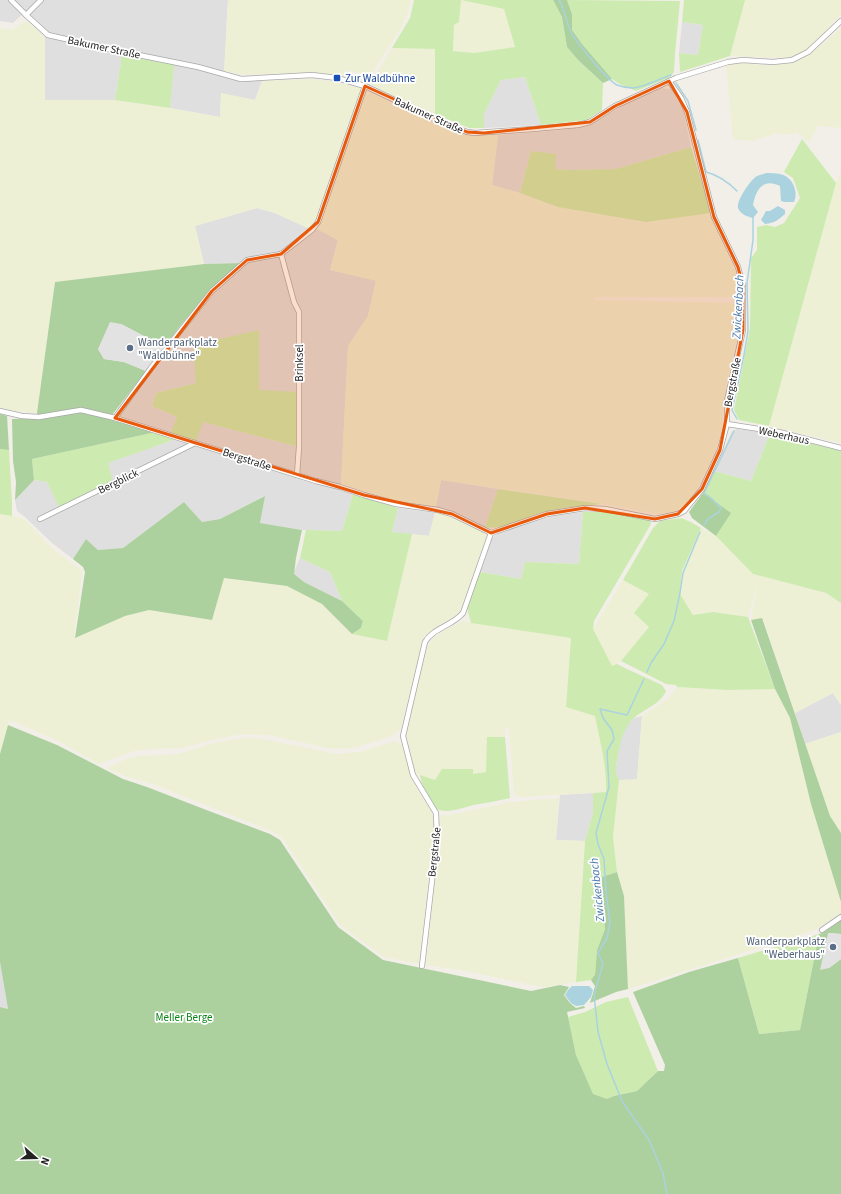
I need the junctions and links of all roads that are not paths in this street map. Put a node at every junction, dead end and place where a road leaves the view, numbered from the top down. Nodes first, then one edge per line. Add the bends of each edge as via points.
1 (11, 0) edge
2 (41, 0) edge
3 (26, 16) junction
4 (841, 21) edge
5 (669, 81) junction
6 (365, 86) junction
7 (281, 254) junction
8 (0, 411) edge
9 (115, 418) junction
10 (727, 424) junction
11 (195, 443) junction
12 (841, 448) edge
13 (297, 475) junction
14 (40, 519) dead end
15 (491, 533) junction
16 (841, 917) edge
17 (822, 930) dead end
18 (422, 966) dead end

1 - 3 street, Bakumer Straße
2 - 3 street
3 - 6 street, Bakumer Straße via 48,35 198,67 241,79 312,75 338,78
4 - 5 street, Bakumer Straße via 808,52 792,60 728,62
5 - 6 street, Bakumer Straße via 615,106 590,122 484,133 467,132
5 - 10 street, Bergstraße via 687,112 715,218 738,267 743,286 743,330 727,401
6 - 7 street via 318,222 312,230
7 - 9 street via 247,260 212,291
7 - 13 street, Brinksel via 299,312
8 - 9 street, Bergstraße via 39,417 81,410
9 - 11 street, Bergstraße
10 - 12 street, Weberhaus via 779,432
10 - 15 street, Bergstraße via 720,450 702,489 684,511 678,514 655,519 585,508 547,514
11 - 13 street, Bergstraße
11 - 14 street, Bergblick
13 - 15 street, Bergstraße via 396,504 452,514
15 - 18 street, Bergstraße via 463,613 429,636 425,642 402,736 413,775 437,818 437,838
16 - 17 street

